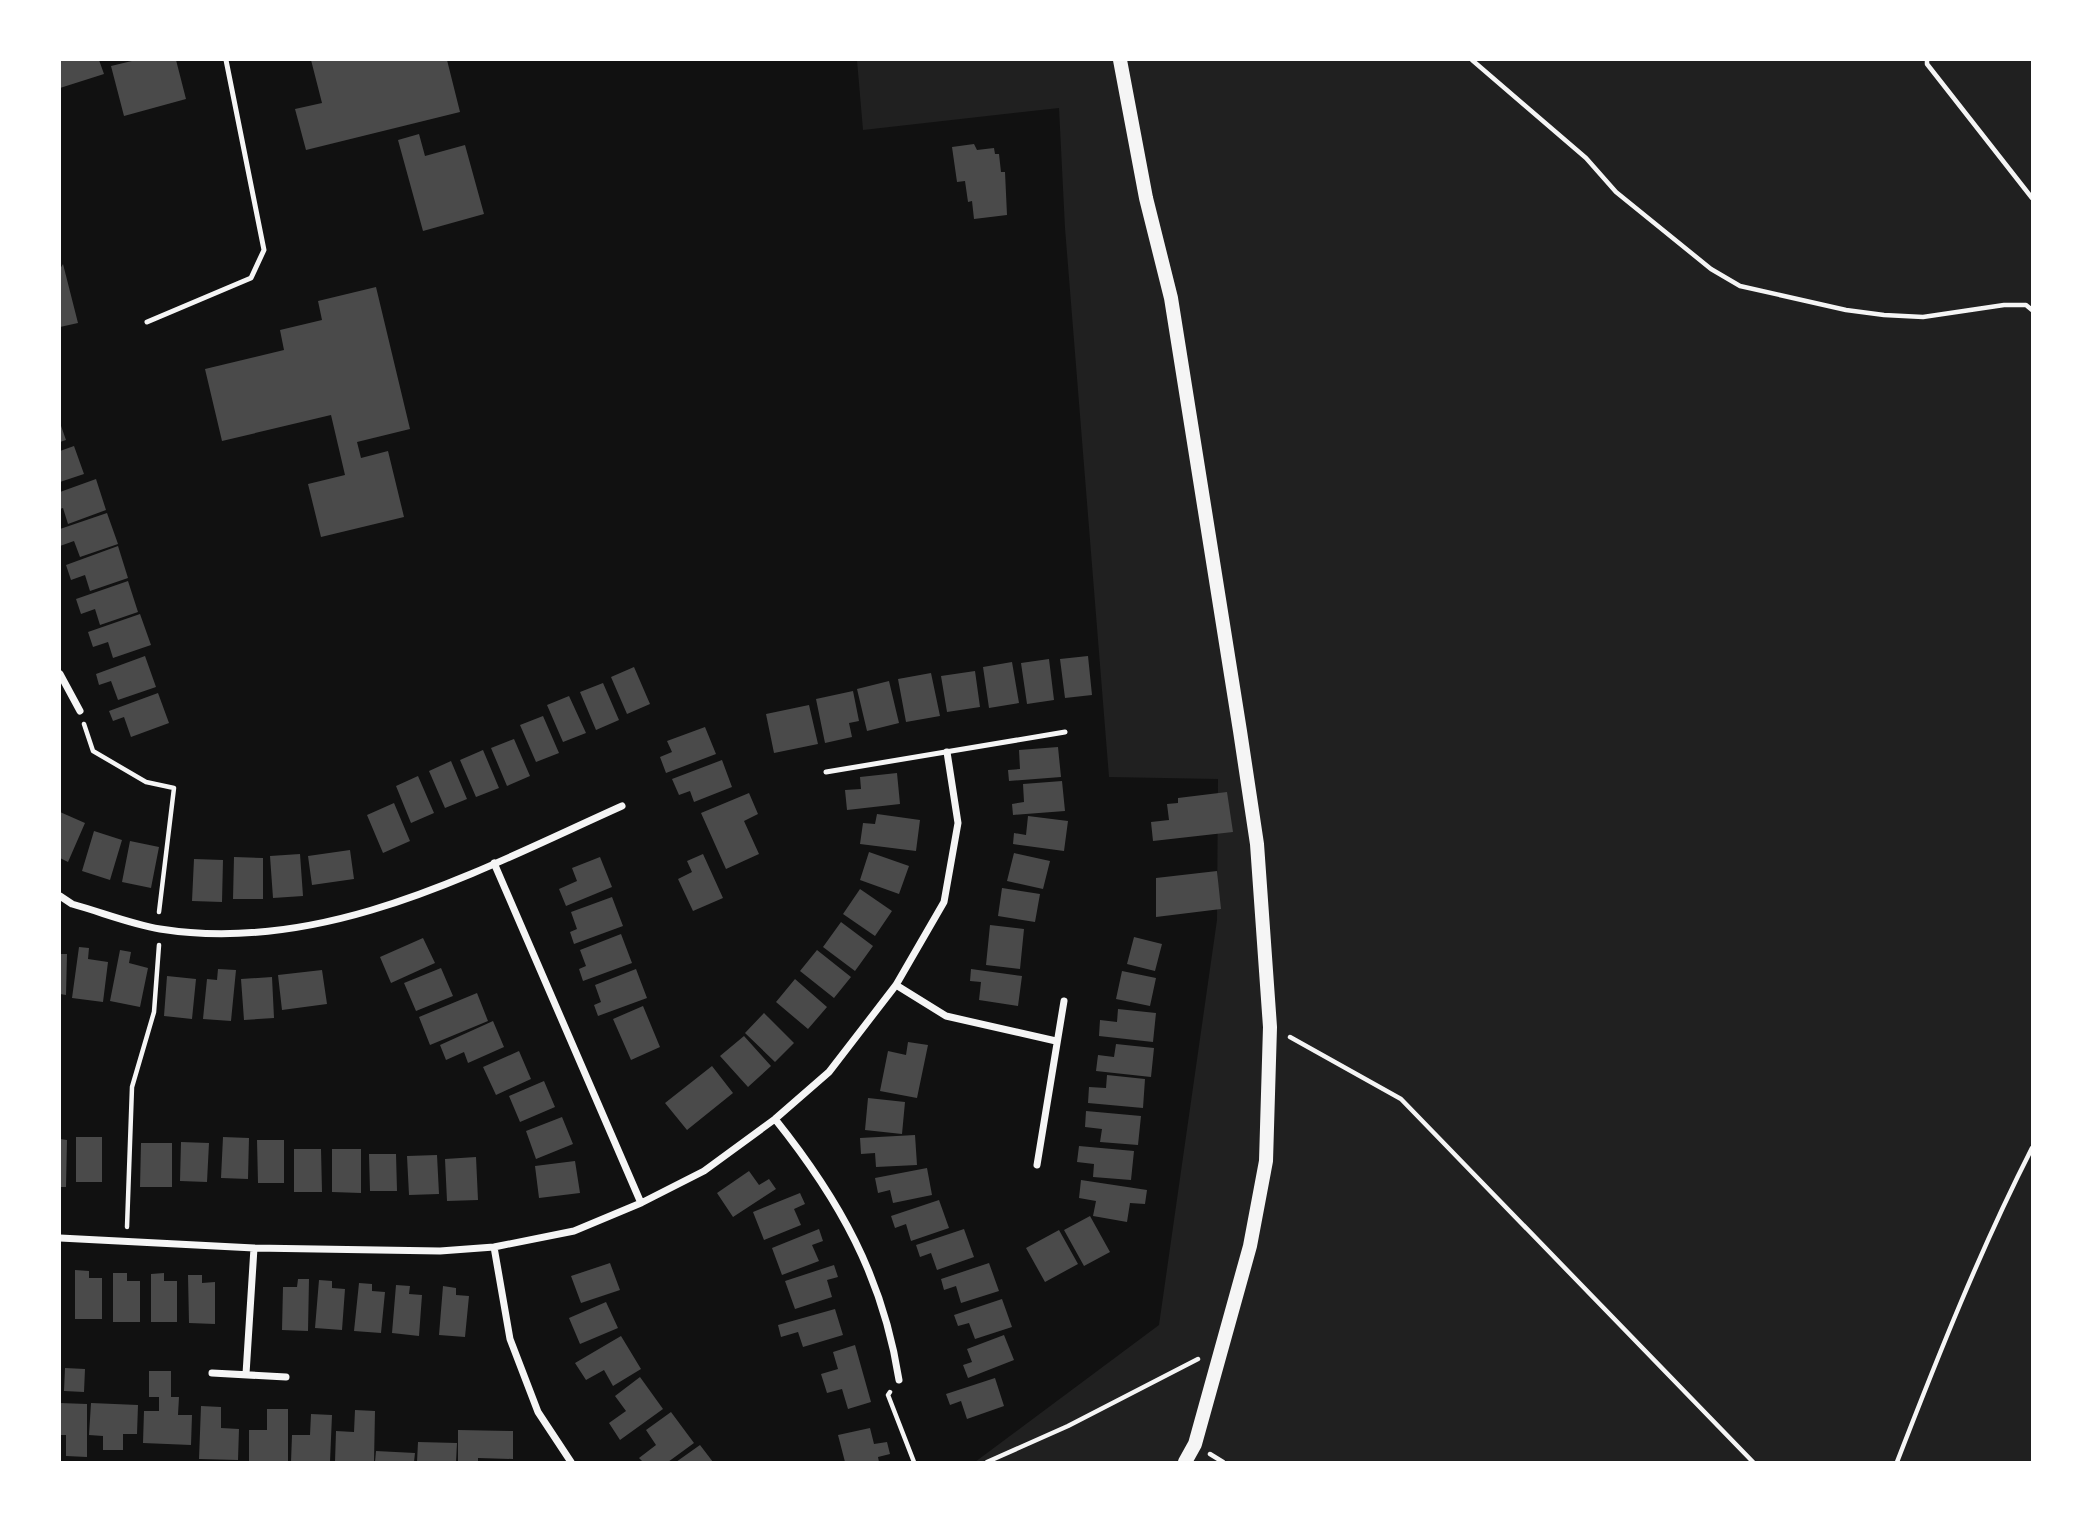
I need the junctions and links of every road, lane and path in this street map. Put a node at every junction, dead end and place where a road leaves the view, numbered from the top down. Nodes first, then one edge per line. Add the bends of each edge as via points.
1 (226, 60) edge
2 (1120, 60) edge
3 (1472, 60) edge
4 (1927, 60) edge
5 (2032, 198) edge
6 (2032, 310) edge
7 (147, 323) dead end
8 (60, 674) edge
9 (80, 711) joint
10 (1065, 732) dead end
11 (947, 752) junction
12 (826, 772) dead end
13 (622, 806) dead end
14 (495, 863) junction
15 (60, 896) edge
16 (159, 929) junction
17 (896, 985) junction
18 (1064, 1001) dead end
19 (1270, 1027) junction
20 (1056, 1041) junction
21 (775, 1119) junction
22 (2032, 1148) edge
23 (1037, 1165) dead end
24 (641, 1203) junction
25 (60, 1238) edge
26 (126, 1242) junction
27 (494, 1247) junction
28 (254, 1248) junction
29 (1222, 1351) junction
30 (212, 1373) dead end
31 (247, 1374) junction
32 (286, 1377) dead end
33 (899, 1380) joint
34 (571, 1462) edge
35 (914, 1462) edge
36 (987, 1462) edge
37 (1185, 1462) edge
38 (1753, 1462) edge
39 (1897, 1462) edge

1 - 7 lane via 264,250 251,278
2 - 19 main road via 1171,298 1240,731 1257,844
3 - 6 path via 1586,158 1616,192 1711,269 1740,286 1884,315 1923,317 2004,305 2026,305
4 - 5 path
8 - 9 street
9 - 16 path via 93,751 146,782 174,788
10 - 11 lane
11 - 12 lane
11 - 17 street via 958,823 944,902
13 - 14 street
14 - 16 street via 379,910 261,933
14 - 24 street
15 - 16 street via 72,904
16 - 26 path via 154,1012 132,1087
17 - 20 street via 946,1016
17 - 21 street via 830,1072
18 - 20 street
19 - 29 main road via 1266,1161 1250,1246
19 - 38 path via 1401,1099
20 - 23 street
21 - 24 street via 704,1171
21 - 33 street via 812,1165 849,1224 872,1276
22 - 39 path via 1939,1354
24 - 27 street via 574,1231
25 - 26 street
26 - 28 street
27 - 28 street via 439,1251
27 - 34 street via 510,1339 538,1412
28 - 31 street
29 - 36 path via 1203,1356
29 - 37 main road via 1195,1444
30 - 31 street
31 - 32 street
33 - 35 path via 888,1395

